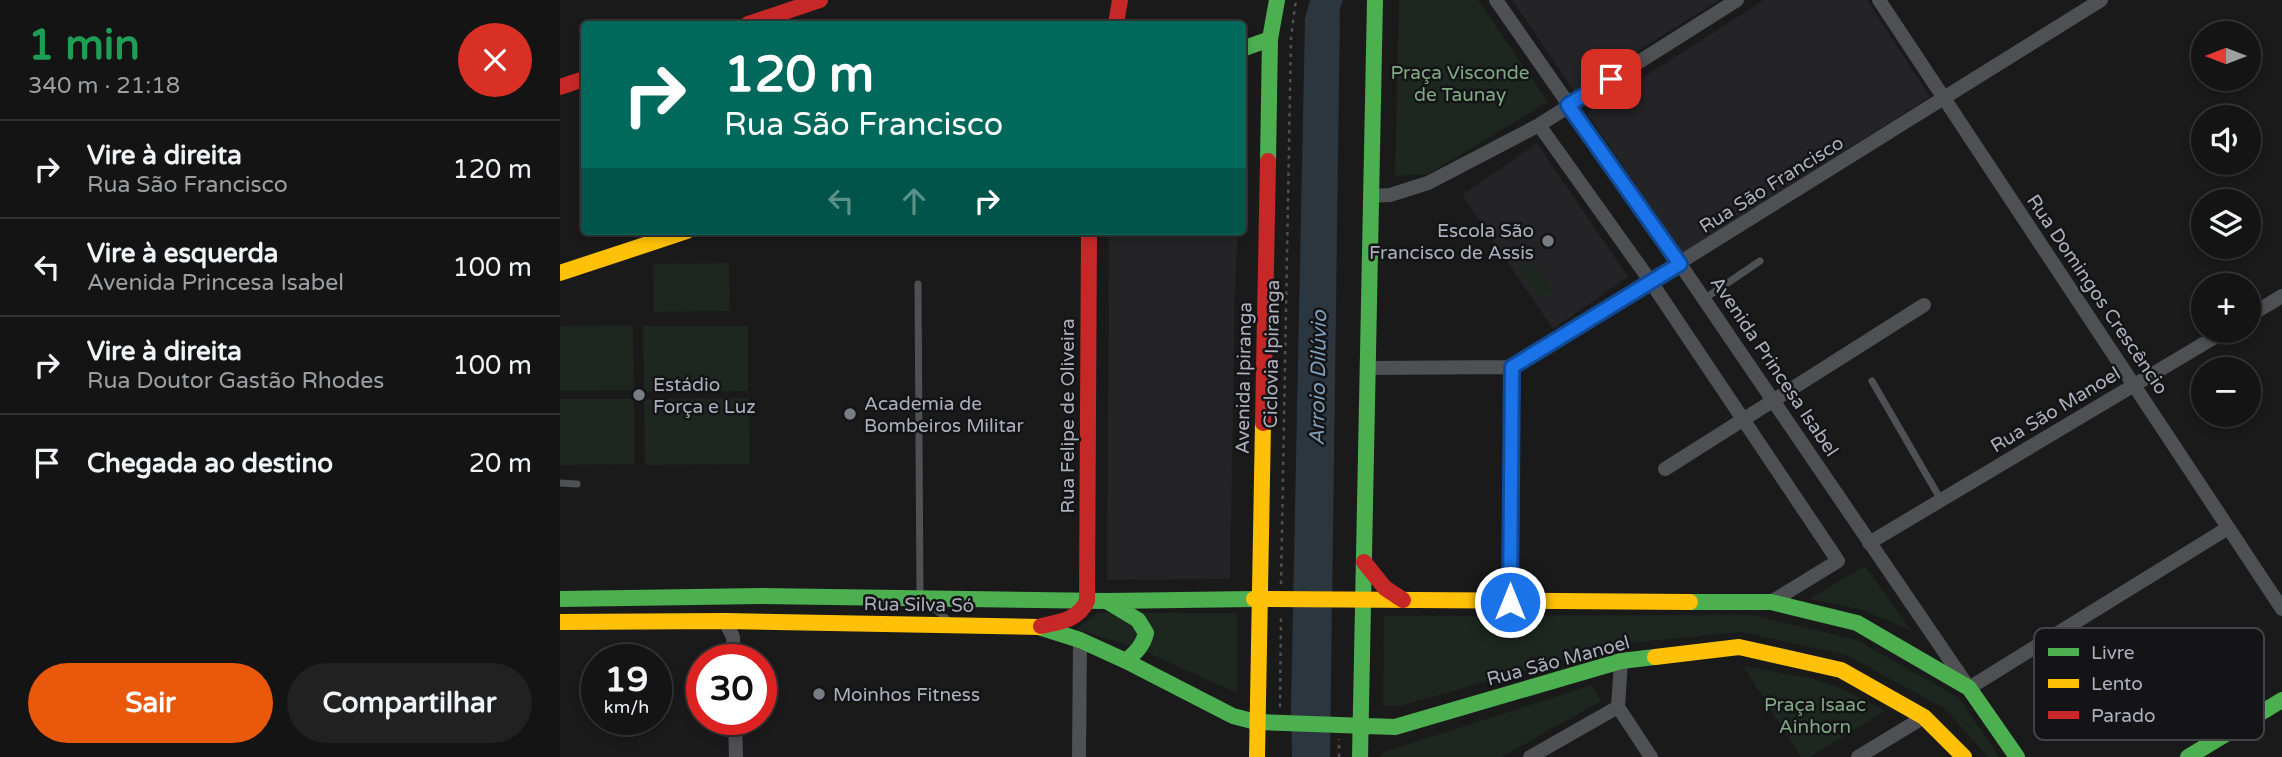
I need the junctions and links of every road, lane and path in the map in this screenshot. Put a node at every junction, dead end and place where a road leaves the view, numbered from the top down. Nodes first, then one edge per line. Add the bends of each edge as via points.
1 (820, 0) edge
2 (1120, 0) edge
3 (1277, 0) edge
4 (1296, 0) edge
5 (1375, 0) edge
6 (1496, 0) edge
7 (1737, 0) edge
8 (1880, 0) edge
9 (2101, 0) edge
10 (779, 13) edge
11 (756, 21) edge
12 (1116, 21) edge
13 (1270, 39) junction
14 (1246, 48) edge
15 (581, 80) edge
16 (560, 88) edge
17 (1944, 98) junction
18 (1568, 105) junction
19 (1539, 125) junction
20 (1371, 196) junction
21 (675, 235) edge
22 (1089, 235) edge
23 (1760, 261) dead end
24 (1680, 264) junction
25 (560, 273) edge
26 (1651, 282) junction
27 (918, 284) dead end
28 (2282, 296) edge
29 (1704, 299) junction
30 (1924, 305) dead end
31 (2261, 309) edge
32 (2206, 343) edge
33 (1512, 367) junction
34 (1367, 368) junction
35 (1872, 381) dead end
36 (2136, 386) junction
37 (1772, 400) junction
38 (1742, 419) junction
39 (1665, 469) dead end
40 (560, 483) edge
41 (577, 484) dead end
42 (1941, 500) junction
43 (2228, 528) junction
44 (1869, 543) junction
45 (1364, 562) junction
46 (920, 597) junction
47 (560, 599) edge
48 (1259, 599) junction
49 (1283, 599) junction
50 (1363, 600) junction
51 (1403, 600) junction
52 (1087, 601) junction
53 (1107, 601) junction
54 (1510, 602) junction
55 (1770, 602) junction
56 (2282, 609) edge
57 (725, 621) junction
58 (560, 622) edge
59 (955, 626) junction
60 (1039, 627) junction
61 (2066, 628) edge
62 (1080, 640) junction
63 (733, 644) edge
64 (2034, 648) edge
65 (1126, 660) junction
66 (1621, 661) junction
67 (1969, 688) junction
68 (2282, 701) edge
69 (1618, 707) junction
70 (2264, 712) edge
71 (1280, 716) junction
72 (1924, 717) junction
73 (1256, 722) junction
74 (1333, 724) joint
75 (1359, 725) junction
76 (736, 735) edge
77 (2217, 740) edge
78 (736, 757) edge
79 (1079, 757) edge
80 (1257, 757) edge
81 (1360, 757) edge
82 (1530, 757) edge
83 (1651, 757) edge
84 (1858, 757) edge
85 (1965, 757) edge
86 (2017, 757) edge
87 (2188, 757) edge

1 - 10 main road
2 - 12 main road
3 - 13 main road, Avenida Ipiranga
4 - 49 path, Ciclovia Ipiranga via 1291,37
5 - 20 main road
6 - 18 street, Avenida Princesa Isabel
7 - 18 street
8 - 17 street, Rua Domingos Crescêncio
9 - 17 street, Rua São Francisco
10 - 11 main road
13 - 14 main road
13 - 48 main road, Avenida Ipiranga
15 - 16 main road
17 - 24 street, Rua São Francisco
17 - 36 street, Rua Domingos Crescêncio
18 - 19 street
18 - 24 street, Avenida Princesa Isabel
19 - 20 street via 1428,183
19 - 26 street
20 - 34 main road
21 - 25 main road
22 - 52 main road, Rua Felipe de Oliveira
23 - 29 lane
24 - 26 street, Rua São Francisco
24 - 29 street, Avenida Princesa Isabel
26 - 33 street, Rua São Francisco
26 - 38 street
27 - 46 lane
28 - 31 street
29 - 37 street, Avenida Princesa Isabel
30 - 37 street
32 - 36 street, Rua São Manoel
33 - 34 street
33 - 54 street
34 - 45 main road
35 - 42 lane
36 - 42 street, Rua São Manoel
36 - 43 street, Rua Domingos Crescêncio
37 - 38 street
37 - 44 street, Avenida Princesa Isabel
38 - 39 street
38 - 55 street via 1838,561
40 - 41 lane
42 - 44 street, Rua São Manoel
43 - 56 street, Rua Domingos Crescêncio
43 - 61 street
44 - 67 street, Avenida Princesa Isabel
45 - 50 main road
45 - 51 main road via 1385,588
46 - 47 main road, Rua Silva Só
46 - 52 main road, Rua Silva Só
46 - 59 lane
48 - 49 main road, Rua Silva Só
48 - 53 main road, Rua Silva Só
48 - 73 main road, Avenida Ipiranga
49 - 50 main road, Rua São Manoel
49 - 71 path, Ciclovia Ipiranga
50 - 51 main road, Rua São Manoel
50 - 75 main road
51 - 54 main road, Rua São Manoel
52 - 53 main road, Rua Silva Só
52 - 60 main road via 1073,619
53 - 65 main road via 1137,618 1144,629 1143,644
54 - 55 main road, Rua São Manoel
55 - 67 main road, Rua São Manoel via 1857,623
57 - 58 main road, Rua Silva Só
57 - 59 main road, Rua Silva Só
57 - 63 street
59 - 60 main road, Rua Silva Só
60 - 62 main road, Rua Silva Só
62 - 65 main road, Rua Silva Só
62 - 79 street
64 - 67 street
65 - 73 main road, Rua Silva Só via 1233,716
66 - 69 street
66 - 72 main road, Rua São Manoel via 1739,647 1841,670
66 - 75 main road, Rua São Manoel via 1395,727
67 - 86 main road, Avenida Princesa Isabel
68 - 70 main road
69 - 82 street
69 - 83 street
71 - 73 main road, Rua Silva Só
71 - 74 main road, Rua Silva Só
72 - 84 street
72 - 85 main road
73 - 80 main road, Avenida Ipiranga
74 - 75 main road, Rua São Manoel
75 - 81 main road
76 - 78 street
77 - 87 main road

